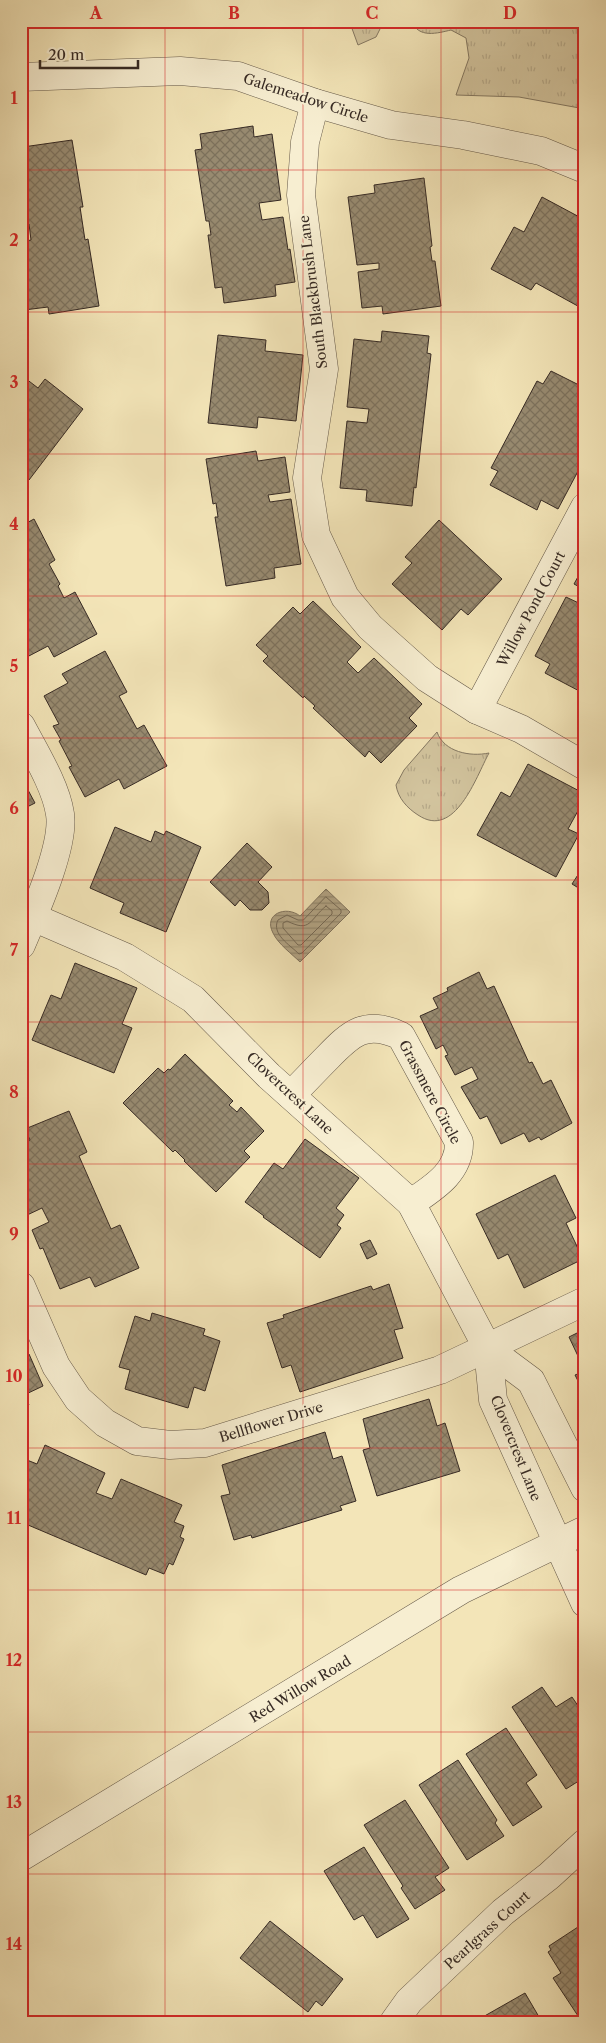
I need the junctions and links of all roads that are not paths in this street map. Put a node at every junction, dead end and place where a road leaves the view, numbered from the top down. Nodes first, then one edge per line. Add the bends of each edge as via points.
1 (21, 76) edge
2 (315, 103) junction
3 (585, 169) edge
4 (585, 507) edge
5 (477, 710) junction
6 (21, 726) edge
7 (585, 766) edge
8 (27, 914) edge
9 (21, 945) edge
10 (291, 1095) junction
11 (411, 1203) junction
12 (21, 1286) edge
13 (585, 1301) edge
14 (488, 1349) junction
15 (585, 1488) edge
16 (585, 1530) edge
17 (557, 1544) junction
18 (585, 1603) edge
19 (585, 1844) edge
20 (21, 1857) edge
21 (394, 2022) edge

1 - 2 street, Galemeadow Circle via 180,70 238,76
2 - 3 street, Galemeadow Circle via 391,125 541,151
2 - 5 street, South Blackbrush Lane via 305,142 302,195 324,369 307,478 316,534 345,597 370,627 427,678
4 - 5 street, Willow Pond Court
5 - 7 street, South Blackbrush Lane via 521,729
6 - 8 street via 48,780 60,813 56,849
8 - 9 street
8 - 10 street, Clovercrest Lane via 125,957 192,999
10 - 11 street, Clovercrest Lane
10 - 11 street, Grassmere Circle via 348,1036 375,1028 401,1036 459,1142 460,1153 453,1168
11 - 14 street, Clovercrest Lane
12 - 14 street, Bellflower Drive via 56,1366 78,1399 105,1423 137,1441 170,1445 205,1443 440,1370
13 - 14 street, Bellflower Drive
14 - 15 street, Clovercrest Lane via 531,1381
14 - 17 street, Clovercrest Lane via 493,1400
16 - 17 street, Red Willow Road
17 - 18 street, Clovercrest Lane
17 - 20 street, Red Willow Road via 461,1590
19 - 21 street, Pearlgrass Court via 503,1912 409,2001

